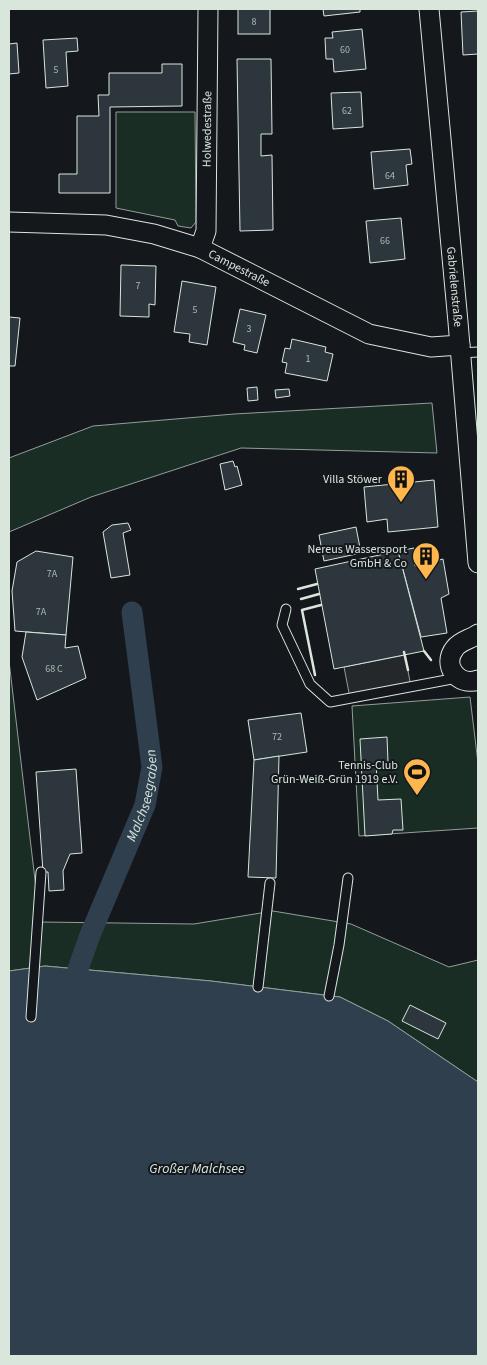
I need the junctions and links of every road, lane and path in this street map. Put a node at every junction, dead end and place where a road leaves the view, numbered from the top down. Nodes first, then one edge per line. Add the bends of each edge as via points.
1 (208, 9) edge
2 (429, 9) edge
3 (9, 222) edge
4 (200, 248) junction
5 (466, 350) edge
6 (474, 455) edge
7 (478, 564) edge
8 (286, 609) dead end
9 (478, 634) edge
10 (458, 678) junction
11 (478, 680) edge
12 (41, 872) dead end
13 (348, 878) dead end
14 (270, 883) dead end
15 (258, 987) dead end
16 (329, 996) dead end
17 (31, 1017) dead end

1 - 4 street, Holwedestraße via 206,231
2 - 5 street, Gabrielenstraße
3 - 4 street, Campestraße via 106,225 154,234
4 - 5 street, Campestraße via 369,334 431,347
5 - 6 street, Gabrielenstraße
6 - 7 street, Gabrielenstraße
8 - 10 lane via 282,625 310,684 330,702
9 - 10 street via 458,645 451,654 450,667
10 - 11 street via 471,682
12 - 17 lane
13 - 16 lane
14 - 15 lane

